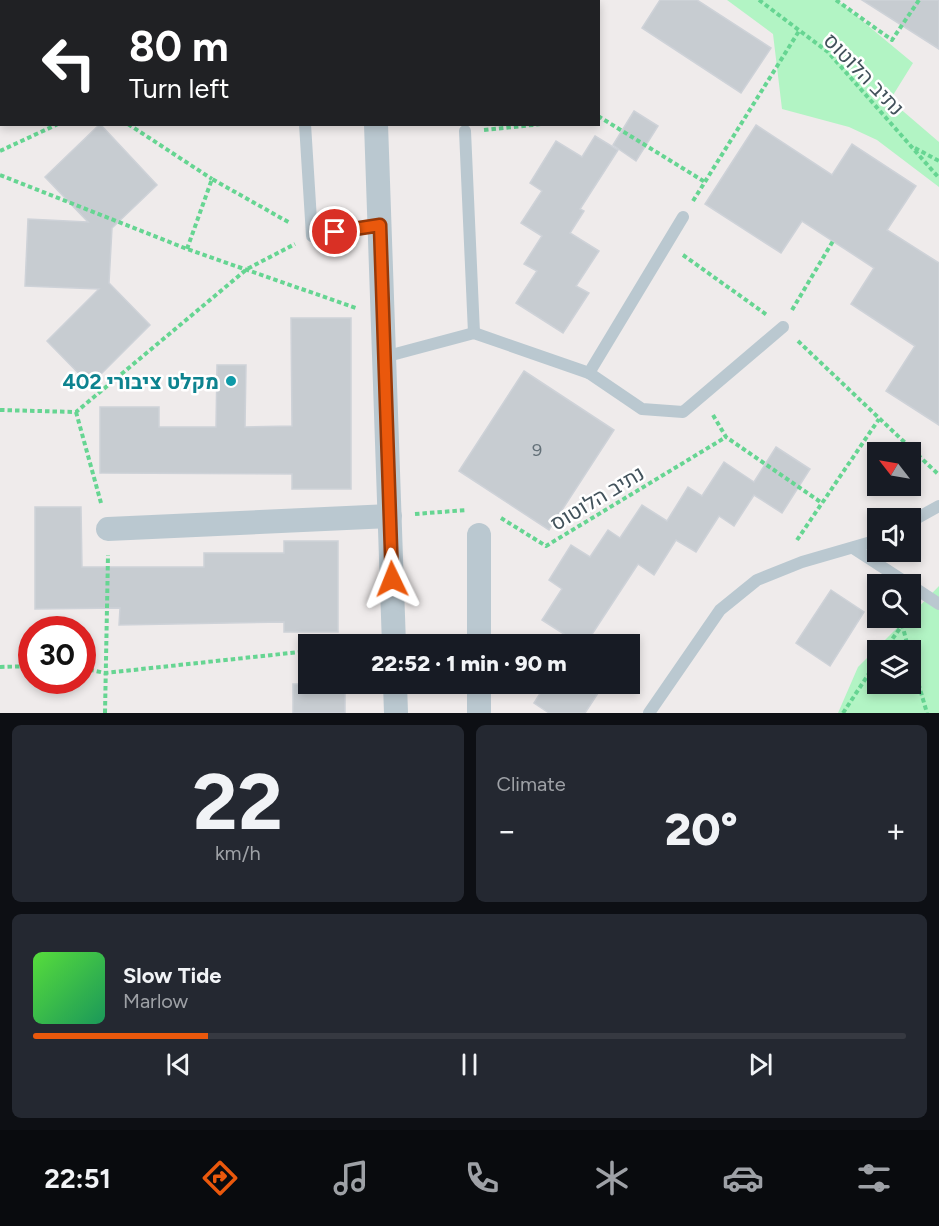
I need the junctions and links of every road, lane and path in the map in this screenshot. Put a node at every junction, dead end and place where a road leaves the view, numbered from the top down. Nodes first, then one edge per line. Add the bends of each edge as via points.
1 (759, 0) edge
2 (836, 0) edge
3 (919, 0) edge
4 (799, 31) junction
5 (600, 117) edge
6 (53, 126) edge
7 (131, 126) edge
8 (305, 126) edge
9 (376, 126) edge
10 (520, 126) edge
11 (465, 131) joint
12 (911, 147) junction
13 (0, 151) edge
14 (939, 161) edge
15 (0, 175) edge
16 (939, 176) edge
17 (212, 179) junction
18 (705, 182) junction
19 (683, 217) joint
20 (380, 225) junction
21 (312, 236) junction
22 (833, 241) dead end
23 (667, 245) junction
24 (187, 249) junction
25 (247, 269) junction
26 (383, 318) junction
27 (783, 327) junction
28 (474, 333) junction
29 (384, 357) junction
30 (589, 373) junction
31 (0, 410) edge
32 (76, 412) junction
33 (879, 420) junction
34 (939, 474) edge
35 (822, 503) junction
36 (939, 506) edge
37 (473, 509) dead end
38 (495, 515) dead end
39 (390, 516) junction
40 (921, 516) edge
41 (108, 529) junction
42 (479, 535) dead end
43 (867, 544) edge
44 (853, 548) junction
45 (774, 573) junction
46 (893, 574) edge
47 (921, 592) edge
48 (939, 603) edge
49 (394, 634) edge
50 (479, 634) edge
51 (298, 652) edge
52 (18, 666) edge
53 (0, 667) edge
54 (96, 671) edge
55 (105, 673) junction
56 (867, 677) edge
57 (921, 692) edge
58 (395, 694) edge
59 (479, 694) edge
60 (105, 713) edge
61 (396, 713) edge
62 (479, 713) edge
63 (649, 713) edge
64 (843, 713) edge
65 (927, 713) edge

1 - 4 path, נתיב הלוטוס
2 - 3 path via 892,40
4 - 12 path, נתיב הלוטוס via 828,52
4 - 18 path
5 - 18 path
6 - 13 path
7 - 17 path
8 - 21 lane
9 - 20 street
10 - 11 path
11 - 28 lane
12 - 14 path
12 - 16 path, נתיב הלוטוס
15 - 24 path
17 - 21 path
17 - 24 path
18 - 19 path
19 - 23 lane
20 - 21 lane
20 - 26 street
21 - 25 path
22 - 27 path
23 - 27 path
23 - 30 lane
24 - 25 path
25 - 26 path
25 - 32 path
26 - 29 street
27 - 30 lane via 683,412 642,409
27 - 33 path
28 - 29 lane
28 - 30 lane
29 - 39 street
31 - 32 path
32 - 41 path
33 - 34 path
33 - 35 path
35 - 38 path, נתיב הלוטוס via 726,437 546,546
35 - 45 path
36 - 40 lane
37 - 39 path
39 - 41 street
39 - 49 street
41 - 55 path
42 - 50 street
43 - 44 lane
44 - 45 lane
44 - 46 lane
45 - 63 lane via 757,580 720,610
47 - 48 lane
51 - 55 path
52 - 53 path
54 - 55 path
55 - 60 path
56 - 64 path
57 - 65 path
58 - 61 street
59 - 62 street

